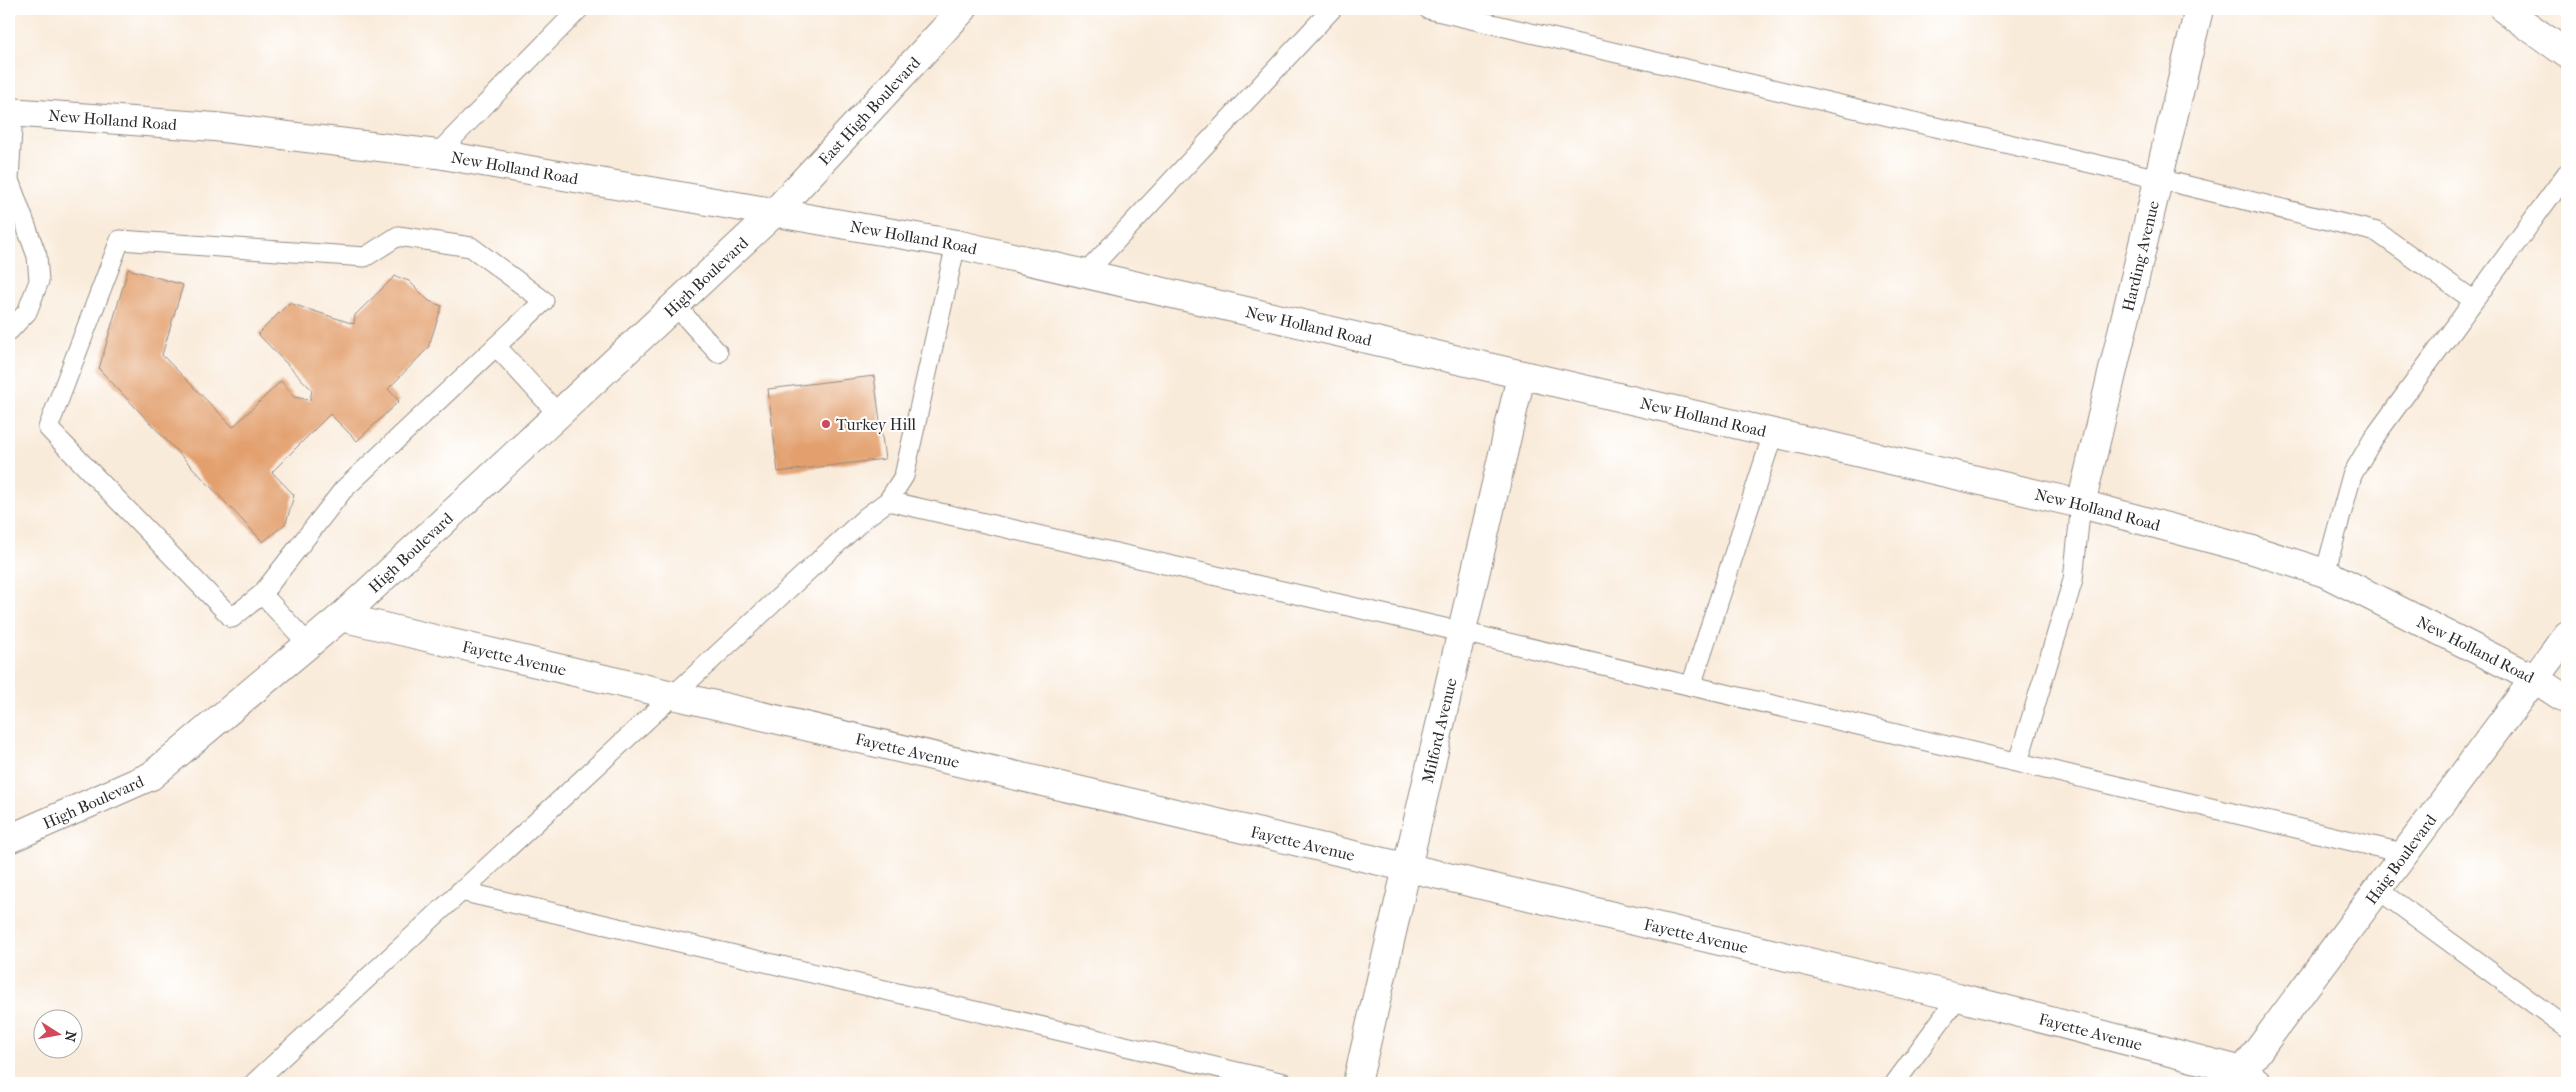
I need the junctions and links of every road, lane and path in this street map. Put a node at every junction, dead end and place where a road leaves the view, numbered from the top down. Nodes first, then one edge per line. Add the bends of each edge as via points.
1 (579, 9) edge
2 (963, 9) edge
3 (1332, 9) edge
4 (1428, 9) edge
5 (2199, 9) edge
6 (2504, 9) edge
7 (2567, 54) edge
8 (11, 112) edge
9 (438, 154) junction
10 (2567, 173) edge
11 (2159, 179) junction
12 (774, 213) junction
13 (956, 244) junction
14 (1084, 275) junction
15 (2474, 300) junction
16 (675, 306) junction
17 (9, 331) edge
18 (496, 346) junction
19 (718, 354) dead end
20 (1522, 376) junction
21 (558, 414) junction
22 (1773, 434) junction
23 (888, 501) junction
24 (2081, 504) junction
25 (2325, 573) junction
26 (262, 594) junction
27 (341, 617) junction
28 (1462, 632) junction
29 (2567, 635) edge
30 (308, 644) junction
31 (2535, 679) junction
32 (1691, 686) junction
33 (672, 694) junction
34 (2567, 700) edge
35 (2018, 762) junction
36 (9, 839) edge
37 (2406, 854) junction
38 (1407, 866) junction
39 (2379, 890) junction
40 (460, 891) junction
41 (1958, 996) junction
42 (2567, 1028) edge
43 (2245, 1079) edge
44 (254, 1083) edge
45 (1284, 1083) edge
46 (1357, 1083) edge
47 (1895, 1083) edge

1 - 9 lane
2 - 12 street, East High Boulevard
3 - 14 lane
4 - 11 lane
5 - 11 street, Harding Avenue
6 - 7 street
8 - 9 street, New Holland Road via 215,128
8 - 17 lane via 9,180 37,256 39,281 27,312
9 - 12 street, New Holland Road
10 - 15 lane
11 - 15 lane via 2377,232
11 - 24 street, Harding Avenue
12 - 13 street, New Holland Road
12 - 16 street, High Boulevard
13 - 14 street, New Holland Road
13 - 23 lane via 904,476
14 - 20 street, New Holland Road
15 - 25 lane via 2373,439 2352,475
16 - 19 lane
16 - 21 street, High Boulevard
18 - 21 lane
18 - 26 lane via 343,490
18 - 26 lane via 544,301 471,247 398,236 365,257 120,240 48,428 232,618
20 - 22 street, New Holland Road
20 - 28 street, Milford Avenue
21 - 27 street, High Boulevard
22 - 24 street, New Holland Road
22 - 32 lane
23 - 28 lane
23 - 33 lane via 866,517
24 - 25 street, New Holland Road via 2253,550
24 - 35 lane via 2073,580
25 - 31 street, New Holland Road
26 - 30 lane
27 - 30 street, High Boulevard
27 - 33 street, Fayette Avenue
28 - 32 lane
28 - 38 street, Milford Avenue
29 - 31 street, Haig Boulevard
30 - 36 street, High Boulevard via 151,776
31 - 34 street, New Holland Road
31 - 37 street, Haig Boulevard
32 - 35 lane
33 - 38 street, Fayette Avenue
33 - 40 lane
35 - 37 lane
37 - 39 street, Haig Boulevard
38 - 41 street, Fayette Avenue
38 - 46 street, Milford Avenue
39 - 42 lane
39 - 43 street, Haig Boulevard
40 - 44 lane
40 - 45 lane
41 - 43 street, Fayette Avenue
41 - 47 lane

